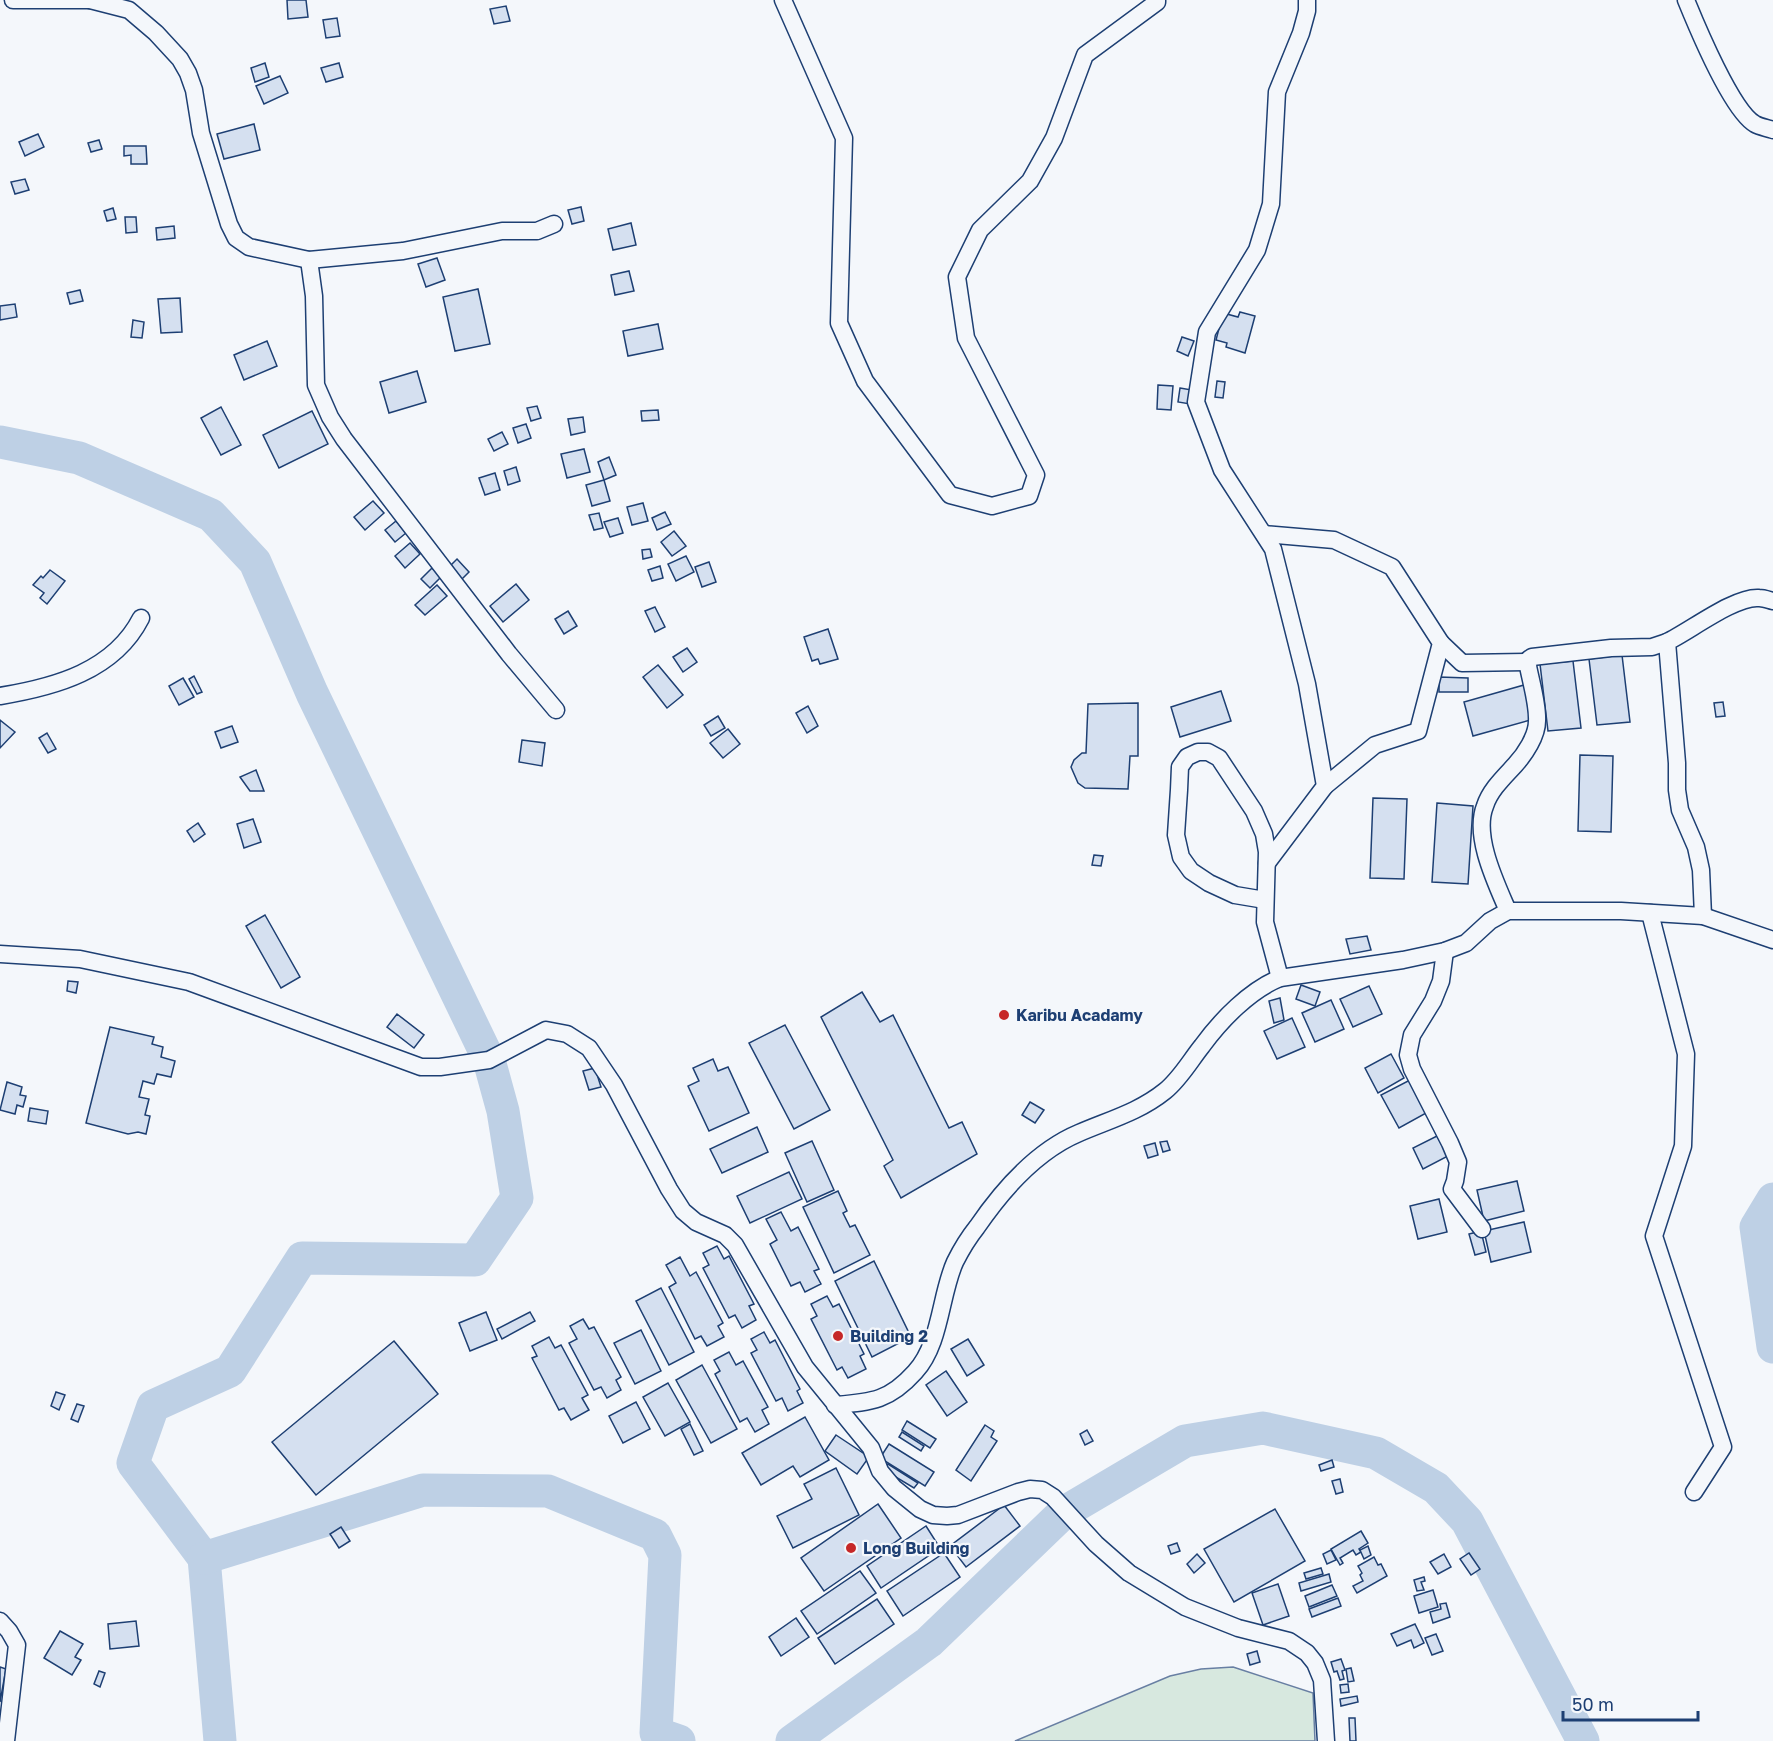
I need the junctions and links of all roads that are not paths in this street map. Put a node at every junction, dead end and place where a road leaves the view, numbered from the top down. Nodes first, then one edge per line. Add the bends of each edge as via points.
1 (13, 0) edge
2 (783, 0) edge
3 (1157, 0) edge
4 (1308, 0) edge
5 (1686, 0) edge
6 (100, 1) edge
7 (1773, 130) edge
8 (554, 225) dead end
9 (309, 260) junction
10 (1264, 534) junction
11 (1773, 601) edge
12 (141, 618) dead end
13 (1667, 642) junction
14 (1441, 643) junction
15 (1528, 662) junction
16 (0, 696) edge
17 (556, 710) dead end
18 (1325, 786) junction
19 (1267, 864) junction
20 (1266, 900) junction
21 (1508, 911) junction
22 (1650, 913) junction
23 (1703, 916) junction
24 (1773, 940) edge
25 (1445, 951) junction
26 (0, 954) edge
27 (1280, 978) junction
28 (1482, 1228) dead end
29 (835, 1405) junction
30 (1694, 1492) dead end
31 (0, 1621) edge
32 (6, 1741) edge
33 (1326, 1741) edge

1 - 6 street
2 - 3 street via 844,138 839,323 865,381 950,495 992,506 1029,496 1036,475 966,338 957,277 980,230 1029,181 1049,146 1084,55
4 - 10 street via 1301,33 1277,92 1271,204 1257,250 1207,332 1196,402 1222,470
5 - 7 street via 1739,109 1755,124
6 - 9 street via 129,10 180,58 194,90 215,183 236,238 249,248
8 - 9 street via 537,231 502,231 403,251
9 - 17 street via 316,386 330,417 509,654
10 - 14 street via 1334,540 1392,567
10 - 18 street via 1274,549 1305,673
11 - 13 street via 1758,597 1745,600
12 - 16 street via 104,662 39,690
13 - 15 street via 1652,647 1532,657
13 - 23 street via 1677,790 1701,870
14 - 15 street via 1462,663
14 - 18 street via 1418,731 1375,745
15 - 21 street via 1537,720 1534,734 1485,804 1481,820 1492,873
18 - 19 street
19 - 20 street
19 - 20 street via 1264,834 1254,811 1219,758 1208,752 1187,757 1180,767 1176,835 1181,857 1191,871 1209,883 1235,895
20 - 27 street via 1265,922
21 - 22 street
21 - 25 street via 1466,943
22 - 23 street
22 - 30 street via 1686,1054 1683,1146 1654,1236 1723,1447
23 - 24 street
25 - 27 street
25 - 28 street via 1441,981 1412,1035 1408,1054 1458,1162 1452,1189
26 - 29 street via 80,959 189,982 421,1067 489,1060 546,1030 567,1034 589,1048 614,1085 683,1211 735,1245 805,1367
27 - 29 street via 1266,983 1233,1011 1166,1090 1128,1114 1076,1134 1028,1167 1000,1195 955,1262 928,1353 917,1371 885,1397
29 - 33 street via 871,1448 884,1477 920,1509 933,1515 958,1515 1030,1489 1042,1490 1129,1573 1185,1607 1238,1628 1289,1641 1307,1653 1322,1680
31 - 32 street via 17,1645

